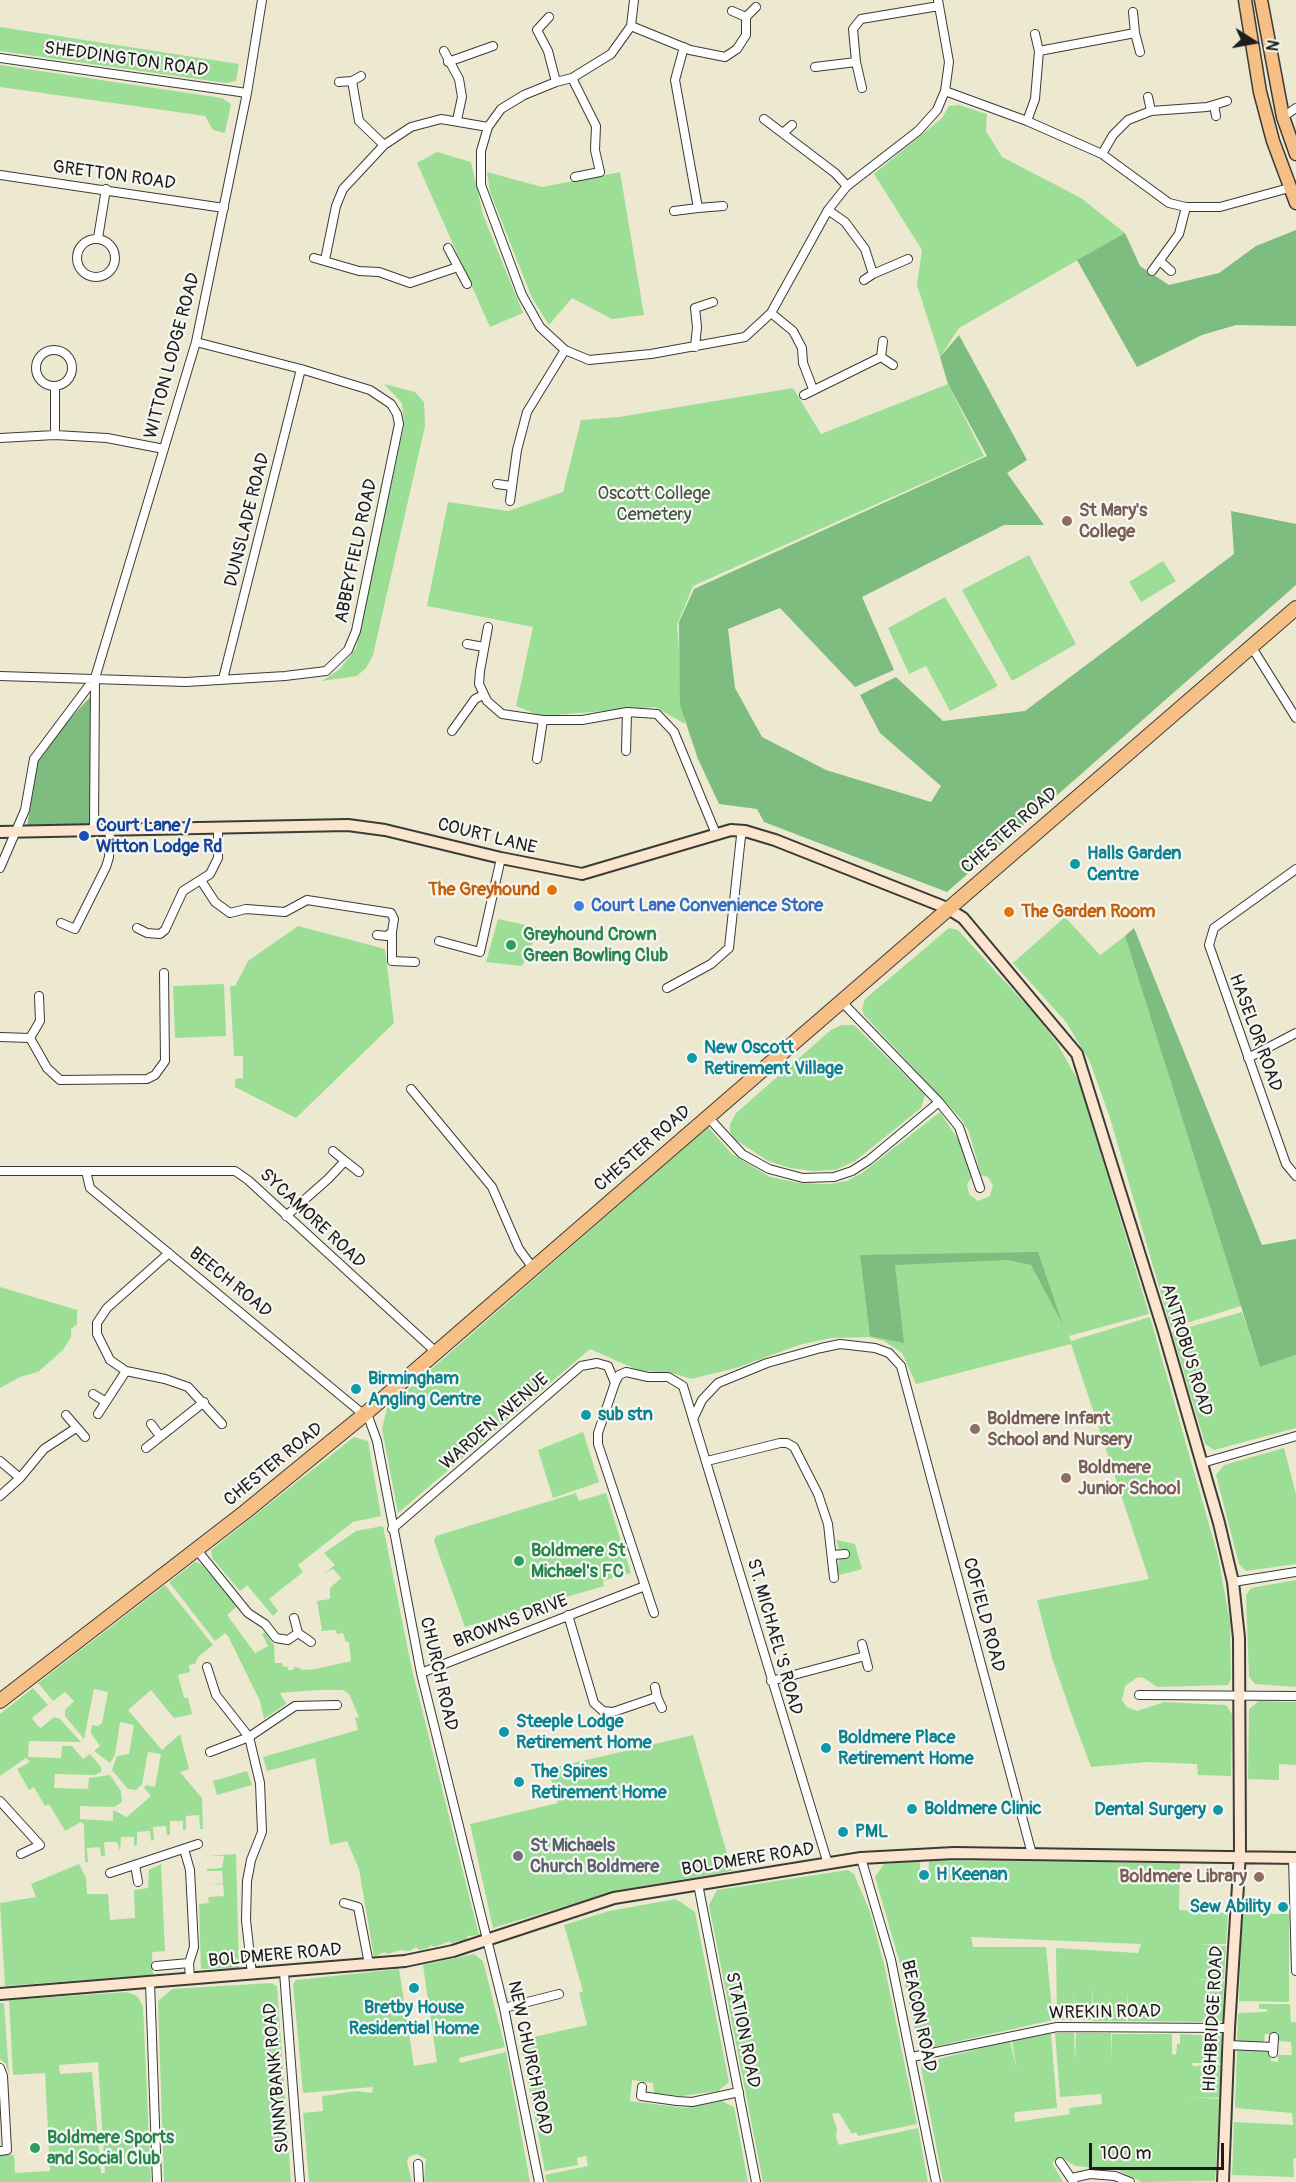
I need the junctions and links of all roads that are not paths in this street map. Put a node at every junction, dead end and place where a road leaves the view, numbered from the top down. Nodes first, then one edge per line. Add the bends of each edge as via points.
1 (262, 0) edge
2 (634, 0) edge
3 (1245, 0) edge
4 (1261, 0) edge
5 (939, 3) edge
6 (756, 7) dead end
7 (732, 10) dead end
8 (1133, 12) dead end
9 (549, 17) dead end
10 (746, 17) junction
11 (529, 26) dead end
12 (631, 26) junction
13 (537, 30) junction
14 (1135, 33) junction
15 (1035, 34) dead end
16 (493, 46) dead end
17 (684, 47) junction
18 (444, 51) dead end
19 (1040, 51) junction
20 (1140, 52) dead end
21 (0, 58) edge
22 (448, 62) junction
23 (856, 62) junction
24 (815, 67) dead end
25 (361, 76) dead end
26 (572, 78) junction
27 (352, 81) junction
28 (339, 82) dead end
29 (555, 82) junction
30 (1276, 86) junction
31 (862, 88) dead end
32 (945, 91) junction
33 (1260, 92) junction
34 (247, 93) junction
35 (1148, 97) dead end
36 (1227, 101) dead end
37 (1214, 105) junction
38 (1296, 108) edge
39 (1151, 111) junction
40 (1216, 116) dead end
41 (1282, 117) junction
42 (764, 119) dead end
43 (457, 120) junction
44 (1028, 121) junction
45 (792, 125) dead end
46 (488, 127) junction
47 (783, 133) junction
48 (384, 145) junction
49 (1296, 153) edge
50 (1102, 154) junction
51 (0, 176) edge
52 (575, 177) dead end
53 (847, 186) junction
54 (1289, 188) junction
55 (106, 189) junction
56 (1296, 203) edge
57 (723, 206) dead end
58 (1186, 207) junction
59 (224, 208) junction
60 (698, 208) junction
61 (828, 210) junction
62 (674, 211) dead end
63 (98, 238) junction
64 (448, 248) dead end
65 (314, 258) dead end
66 (908, 259) dead end
67 (325, 260) junction
68 (1161, 262) junction
69 (458, 267) junction
70 (1152, 271) dead end
71 (1171, 271) dead end
72 (873, 274) junction
73 (864, 280) dead end
74 (467, 284) dead end
75 (713, 302) dead end
76 (771, 313) junction
77 (883, 340) dead end
78 (196, 342) junction
79 (694, 347) junction
80 (564, 350) junction
81 (881, 357) junction
82 (893, 365) dead end
83 (301, 369) junction
84 (55, 387) junction
85 (813, 389) junction
86 (804, 395) dead end
87 (55, 435) junction
88 (0, 438) edge
89 (164, 449) junction
90 (497, 484) dead end
91 (511, 486) junction
92 (510, 501) dead end
93 (1296, 608) edge
94 (488, 627) dead end
95 (467, 644) dead end
96 (1251, 646) junction
97 (484, 647) junction
98 (0, 676) edge
99 (95, 678) junction
100 (223, 679) junction
101 (483, 695) junction
102 (627, 712) junction
103 (1296, 718) edge
104 (543, 720) junction
105 (452, 731) dead end
106 (626, 751) dead end
107 (537, 759) dead end
108 (218, 827) junction
109 (110, 828) junction
110 (94, 829) junction
111 (17, 831) junction
112 (745, 831) junction
113 (0, 832) edge
114 (716, 834) junction
115 (501, 858) junction
116 (0, 868) edge
117 (1296, 869) edge
118 (202, 882) junction
119 (947, 908) junction
120 (61, 923) dead end
121 (137, 928) dead end
122 (392, 932) junction
123 (377, 935) dead end
124 (439, 941) dead end
125 (415, 962) dead end
126 (164, 973) dead end
127 (667, 988) dead end
128 (39, 996) dead end
129 (841, 1001) junction
130 (1296, 1034) edge
131 (0, 1037) edge
132 (30, 1038) junction
133 (1248, 1058) junction
134 (411, 1089) dead end
135 (939, 1102) junction
136 (707, 1116) junction
137 (333, 1151) dead end
138 (345, 1161) junction
139 (0, 1171) edge
140 (86, 1171) junction
141 (359, 1172) dead end
142 (1296, 1176) edge
143 (980, 1188) dead end
144 (286, 1216) junction
145 (169, 1254) junction
146 (533, 1268) junction
147 (436, 1352) junction
148 (126, 1371) junction
149 (615, 1383) junction
150 (93, 1394) dead end
151 (106, 1402) junction
152 (204, 1402) junction
153 (98, 1414) dead end
154 (365, 1414) junction
155 (66, 1415) dead end
156 (694, 1417) junction
157 (151, 1424) dead end
158 (222, 1424) dead end
159 (76, 1428) junction
160 (160, 1436) junction
161 (1296, 1436) edge
162 (84, 1437) dead end
163 (146, 1448) dead end
164 (0, 1461) edge
165 (707, 1461) junction
166 (1202, 1463) junction
167 (20, 1478) junction
168 (0, 1496) edge
169 (392, 1529) junction
170 (197, 1550) junction
171 (845, 1554) dead end
172 (832, 1555) junction
173 (1296, 1572) edge
174 (834, 1578) dead end
175 (1233, 1582) junction
176 (645, 1586) junction
177 (654, 1613) dead end
178 (568, 1615) junction
179 (294, 1618) dead end
180 (298, 1633) junction
181 (311, 1642) dead end
182 (862, 1644) dead end
183 (865, 1656) junction
184 (207, 1667) dead end
185 (868, 1667) dead end
186 (421, 1673) junction
187 (771, 1681) junction
188 (655, 1687) dead end
189 (1139, 1695) dead end
190 (1239, 1695) junction
191 (1296, 1696) edge
192 (657, 1697) junction
193 (0, 1701) edge
194 (337, 1705) dead end
195 (662, 1708) dead end
196 (249, 1737) junction
197 (210, 1752) dead end
198 (0, 1801) edge
199 (198, 1844) dead end
200 (184, 1849) junction
201 (21, 1854) dead end
202 (1032, 1854) junction
203 (1239, 1857) junction
204 (861, 1858) junction
205 (1295, 1858) edge
206 (828, 1864) junction
207 (135, 1865) junction
208 (111, 1873) dead end
209 (138, 1882) dead end
210 (698, 1884) junction
211 (344, 1903) dead end
212 (488, 1940) junction
213 (189, 1963) junction
214 (369, 1964) junction
215 (156, 1966) dead end
216 (1296, 1971) edge
217 (284, 1972) junction
218 (252, 1974) junction
219 (190, 1979) junction
220 (150, 1982) junction
221 (0, 1994) edge
222 (560, 1994) dead end
223 (504, 2008) junction
224 (1229, 2028) junction
225 (1274, 2037) dead end
226 (1228, 2045) junction
227 (912, 2057) junction
228 (0, 2068) edge
229 (642, 2087) dead end
230 (739, 2092) junction
231 (0, 2151) edge
232 (1060, 2162) dead end
233 (418, 2164) dead end
234 (1072, 2180) edge
235 (157, 2182) edge
236 (300, 2182) edge
237 (419, 2182) edge
238 (539, 2182) edge
239 (756, 2182) edge
240 (936, 2182) edge
241 (1130, 2182) edge
242 (1223, 2182) edge

1 - 34 street, WITTON LODGE ROAD
2 - 12 street
3 - 33 main road
4 - 30 main road
5 - 23 street via 861,19 853,29
5 - 32 street via 949,62
6 - 10 street
7 - 10 street
8 - 14 street
9 - 13 street
10 - 17 street via 746,35 737,49 725,57 712,57
11 - 13 street
12 - 17 street
12 - 26 street via 611,54
13 - 29 street via 548,51
14 - 19 street
14 - 20 street
15 - 19 street
16 - 22 street
17 - 60 street via 675,80
18 - 22 street
19 - 44 street via 1035,99
21 - 34 street, SHEDDINGTON ROAD
22 - 43 street via 459,79 462,97
23 - 24 street
23 - 31 street
25 - 27 street
26 - 29 street
26 - 52 street via 596,126 595,150 603,171
27 - 28 street
27 - 48 street via 359,121
29 - 46 street via 501,109
30 - 33 main road
30 - 41 main road
32 - 44 street
32 - 53 street via 937,110 918,131
33 - 54 main road
34 - 59 street, WITTON LODGE ROAD
35 - 39 street
36 - 37 street
37 - 39 street
37 - 40 street
38 - 41 street
39 - 50 street via 1128,120
41 - 49 main road
42 - 47 street
43 - 46 street
43 - 48 street via 441,119 411,127
44 - 50 street
45 - 47 street
46 - 80 street via 481,151 481,185 522,295 540,327
47 - 53 street
48 - 67 street via 343,189
50 - 58 street via 1169,203
51 - 55 street, GRETTON ROAD
53 - 61 street
54 - 56 main road
54 - 58 street via 1220,207
55 - 59 street, GRETTON ROAD
55 - 63 street
57 - 60 street
58 - 68 street via 1179,234
59 - 78 street, WITTON LODGE ROAD
60 - 62 street
61 - 72 street via 845,222 860,242
61 - 76 street
63 - 63 street via 111,246 116,260 108,273 94,277 80,269 78,254 83,244
64 - 69 street
65 - 67 street
66 - 72 street
67 - 69 street via 410,283
68 - 70 street
68 - 71 street
69 - 74 street
72 - 73 street
75 - 79 street via 693,304 697,327
76 - 79 street via 745,337
76 - 85 street via 793,331
77 - 81 street
78 - 83 street, ABBEYFIELD ROAD
78 - 89 street, WITTON LODGE ROAD
79 - 80 street via 589,360
80 - 91 street via 527,412
81 - 82 street
81 - 85 street
83 - 100 street, DUNSLADE ROAD
83 - 100 street, ABBEYFIELD ROAD via 370,390 391,404 397,414 399,424 356,631 348,650 326,672
84 - 84 street via 43,382 36,370 38,359 51,349 63,351 72,365 68,380
84 - 87 street
85 - 86 street
87 - 88 street
87 - 89 street via 107,438
89 - 99 street, WITTON LODGE ROAD
90 - 91 street
91 - 92 street
93 - 96 highway, CHESTER ROAD
94 - 97 street
95 - 97 street
96 - 103 street
96 - 119 highway, CHESTER ROAD
97 - 101 street via 480,671
98 - 99 street, ABBEYFIELD ROAD
99 - 100 street, ABBEYFIELD ROAD via 186,682
99 - 110 street, WITTON LODGE ROAD
99 - 111 street, WITTON LODGE ROAD via 34,759
101 - 104 street via 502,714
101 - 105 street via 459,713
102 - 104 street via 582,720
102 - 106 street
102 - 114 street via 657,714 674,732
104 - 107 street
108 - 109 street, COURT LANE
108 - 115 street, COURT LANE via 372,827
108 - 118 street via 216,866
109 - 110 street, COURT LANE
109 - 120 street via 109,857 75,929
110 - 111 street, COURT LANE
111 - 113 street, COURT LANE
111 - 116 street, WITTON LODGE ROAD
112 - 114 street, COURT LANE
112 - 119 street, COURT LANE
112 - 127 street via 741,836 729,948 711,964
114 - 115 street, COURT LANE via 586,873
115 - 124 street via 480,952
117 - 133 street, HASELOR ROAD via 1214,928 1209,945
118 - 121 street via 183,891 160,934
118 - 122 street via 215,903 230,913 246,909 285,912 300,902 315,900 391,913
119 - 129 highway, CHESTER ROAD
119 - 166 street, ANTROBUS ROAD via 963,918 1077,1053
122 - 123 street
122 - 125 street via 392,961
126 - 132 street via 166,1052 155,1075 135,1080 60,1080 47,1068
128 - 132 street via 40,1021
129 - 135 street
129 - 136 highway, CHESTER ROAD
130 - 133 street
131 - 132 street
133 - 142 street, HASELOR ROAD via 1286,1164
134 - 146 street via 492,1187 519,1249
135 - 136 street via 869,1160 852,1172 834,1177 803,1178 769,1169 742,1154
135 - 143 street via 959,1127
136 - 146 highway, CHESTER ROAD
137 - 138 street
138 - 141 street
138 - 144 street
139 - 140 street, SYCAMORE ROAD
140 - 144 street, SYCAMORE ROAD via 235,1171
140 - 145 street, BEECH ROAD via 90,1188
144 - 147 street, SYCAMORE ROAD
145 - 148 street via 107,1308 98,1323 102,1349
145 - 154 street, BEECH ROAD
146 - 147 highway, CHESTER ROAD
147 - 154 highway, CHESTER ROAD
148 - 151 street
148 - 152 street via 177,1383
149 - 156 street, ST. MICHAEL'S ROAD via 626,1372 674,1379 683,1386
149 - 169 street, WARDEN AVENUE via 608,1366 581,1366
149 - 176 street via 598,1444
150 - 151 street
151 - 153 street
152 - 158 street
152 - 160 street
154 - 169 street, CHURCH ROAD via 377,1441
154 - 170 highway, CHESTER ROAD
155 - 159 street
156 - 165 street, ST. MICHAEL'S ROAD
156 - 202 street, COFIELD ROAD via 702,1400 718,1383 767,1363 840,1344 889,1353 901,1366
157 - 160 street
159 - 162 street
159 - 167 street via 44,1449
160 - 163 street
161 - 166 street
164 - 167 street
165 - 172 street via 780,1443 794,1447 818,1494 828,1524
165 - 187 street, ST. MICHAEL'S ROAD
166 - 175 street, ANTROBUS ROAD
167 - 168 street
169 - 186 street, CHURCH ROAD
170 - 180 street via 248,1613 265,1624 276,1638 288,1640
170 - 193 highway, CHESTER ROAD
171 - 172 street
172 - 174 street
173 - 175 street
175 - 190 street, ANTROBUS ROAD via 1239,1638
176 - 177 street
176 - 178 street, BROWNS DRIVE
178 - 186 street, BROWNS DRIVE
178 - 192 street via 594,1703 613,1712
179 - 180 street
180 - 181 street
182 - 183 street
183 - 185 street
183 - 187 street
184 - 196 street via 216,1695
186 - 212 street, CHURCH ROAD
187 - 206 street, ST. MICHAEL'S ROAD
188 - 192 street
189 - 190 street
190 - 191 street
190 - 203 street, ANTROBUS ROAD
192 - 195 street
194 - 196 street via 295,1706
196 - 197 street
196 - 218 street via 260,1783 262,1825 247,1881 246,1920
198 - 201 street via 40,1845
199 - 200 street
200 - 207 street
200 - 213 street via 190,1870 194,1947
202 - 203 street, BOLDMERE ROAD
202 - 204 street, BOLDMERE ROAD
203 - 205 street, BOLDMERE ROAD
203 - 224 street, HIGHBRIDGE ROAD
204 - 206 street, BOLDMERE ROAD
204 - 227 street, BEACON ROAD via 891,1960
205 - 216 street
206 - 210 street, BOLDMERE ROAD
207 - 208 street
207 - 209 street
210 - 212 street, BOLDMERE ROAD via 614,1898
210 - 230 street, STATION ROAD
211 - 214 street via 358,1906
212 - 214 street, BOLDMERE ROAD via 444,1953
212 - 223 street, NEW CHURCH ROAD
213 - 215 street
213 - 219 street
214 - 217 street, BOLDMERE ROAD
217 - 218 street, BOLDMERE ROAD
217 - 236 street, SUNNYBANK ROAD
218 - 219 street, BOLDMERE ROAD
219 - 220 street, BOLDMERE ROAD
220 - 221 street, BOLDMERE ROAD
220 - 235 street
222 - 223 street
223 - 238 street, NEW CHURCH ROAD
224 - 226 street, HIGHBRIDGE ROAD
224 - 227 street, WREKIN ROAD via 1055,2027
225 - 226 street via 1273,2050
226 - 242 street, HIGHBRIDGE ROAD
227 - 240 street, BEACON ROAD
228 - 231 street via 7,2150
229 - 230 street via 641,2096 692,2102
230 - 239 street, STATION ROAD
232 - 234 street
233 - 237 street
234 - 241 street via 1090,2175 1115,2176

